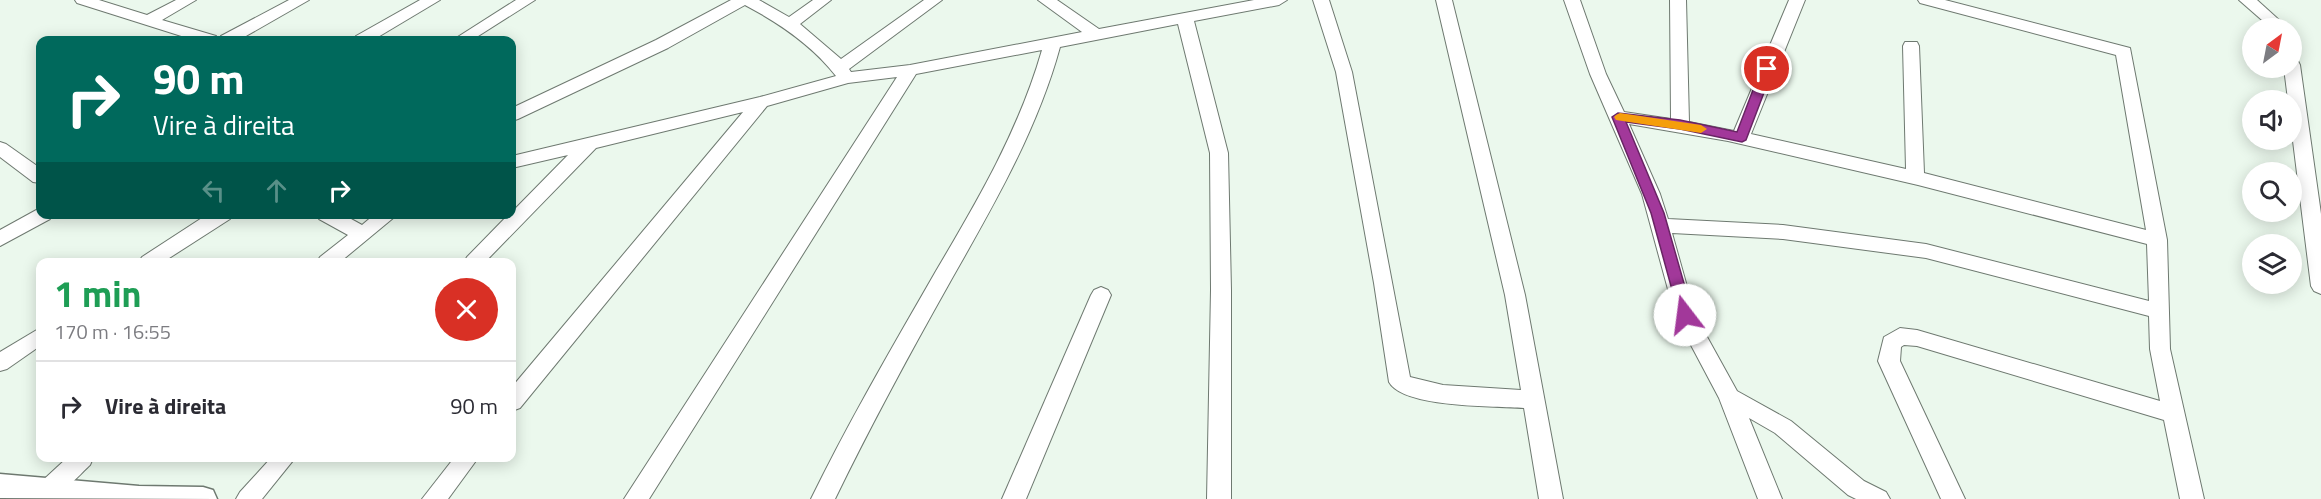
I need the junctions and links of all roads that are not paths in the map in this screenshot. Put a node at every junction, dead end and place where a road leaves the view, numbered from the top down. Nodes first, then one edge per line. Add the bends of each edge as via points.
1 (83, 0) edge
2 (188, 0) edge
3 (301, 0) edge
4 (432, 0) edge
5 (527, 0) edge
6 (745, 0) edge
7 (823, 0) edge
8 (934, 0) edge
9 (1046, 0) edge
10 (1279, 0) edge
11 (1321, 0) edge
12 (1444, 0) edge
13 (1572, 0) edge
14 (1678, 0) edge
15 (1797, 0) edge
16 (1926, 0) edge
17 (2247, 0) edge
18 (1231, 4) edge
19 (1185, 18) junction
20 (2268, 18) edge
21 (149, 21) junction
22 (790, 24) junction
23 (1095, 34) junction
24 (197, 36) edge
25 (234, 36) edge
26 (369, 36) edge
27 (468, 36) edge
28 (1053, 42) junction
29 (1911, 46) dead end
30 (910, 70) junction
31 (843, 73) junction
32 (2294, 78) edge
33 (761, 102) junction
34 (516, 113) edge
35 (1618, 117) junction
36 (1680, 124) junction
37 (1742, 137) junction
38 (592, 141) junction
39 (0, 148) edge
40 (516, 161) edge
41 (36, 174) edge
42 (1915, 177) junction
43 (36, 218) edge
44 (215, 219) edge
45 (335, 219) edge
46 (382, 219) edge
47 (516, 219) edge
48 (516, 219) edge
49 (1661, 226) junction
50 (362, 234) junction
51 (0, 239) edge
52 (2157, 240) junction
53 (155, 258) edge
54 (332, 258) edge
55 (478, 258) edge
56 (2321, 286) edge
57 (1101, 295) dead end
58 (2159, 311) junction
59 (36, 339) edge
60 (0, 363) edge
61 (516, 397) edge
62 (1729, 397) junction
63 (1533, 400) junction
64 (2175, 414) junction
65 (78, 462) edge
66 (280, 462) edge
67 (464, 462) edge
68 (0, 486) edge
69 (49, 489) junction
70 (139, 498) edge
71 (202, 499) edge
72 (248, 499) edge
73 (434, 499) edge
74 (636, 499) edge
75 (823, 499) edge
76 (1014, 499) edge
77 (1219, 499) edge
78 (1551, 499) edge
79 (1770, 499) edge
80 (1878, 499) edge
81 (1953, 499) edge
82 (2192, 499) edge

1 - 21 street
2 - 21 street
3 - 25 street
4 - 26 street
5 - 27 street
6 - 22 street
6 - 34 street
7 - 22 street
8 - 31 street
9 - 23 street
10 - 18 street
11 - 63 street via 1344,72 1400,382 1407,388 1428,391
12 - 63 street via 1515,295
13 - 35 street
14 - 36 street
15 - 37 street
16 - 52 street via 2124,52
17 - 20 street
18 - 19 street
19 - 23 street
19 - 77 street via 1219,153
21 - 24 street
22 - 31 street
23 - 28 street
28 - 30 street
28 - 75 street via 1040,90 1006,165 867,410
29 - 42 street
30 - 31 street
30 - 74 street
31 - 33 street
32 - 56 street
33 - 38 street
33 - 61 street
35 - 36 street
35 - 49 street
36 - 37 street
37 - 42 street
38 - 40 street
38 - 47 street
39 - 41 street
42 - 52 street via 2054,210
43 - 51 street
44 - 53 street
45 - 50 street
46 - 50 street
48 - 55 street
49 - 58 street via 1783,232 1926,251
49 - 62 street via 1685,315
50 - 54 street
52 - 58 street
57 - 76 street
58 - 64 street via 2160,349
59 - 60 street
62 - 79 street
62 - 80 street via 1783,427 1856,488
63 - 78 street
64 - 81 street via 1900,336 1891,344 1889,361
64 - 82 street
65 - 69 street
66 - 72 street
67 - 73 street
68 - 69 street
69 - 70 street
70 - 71 street

